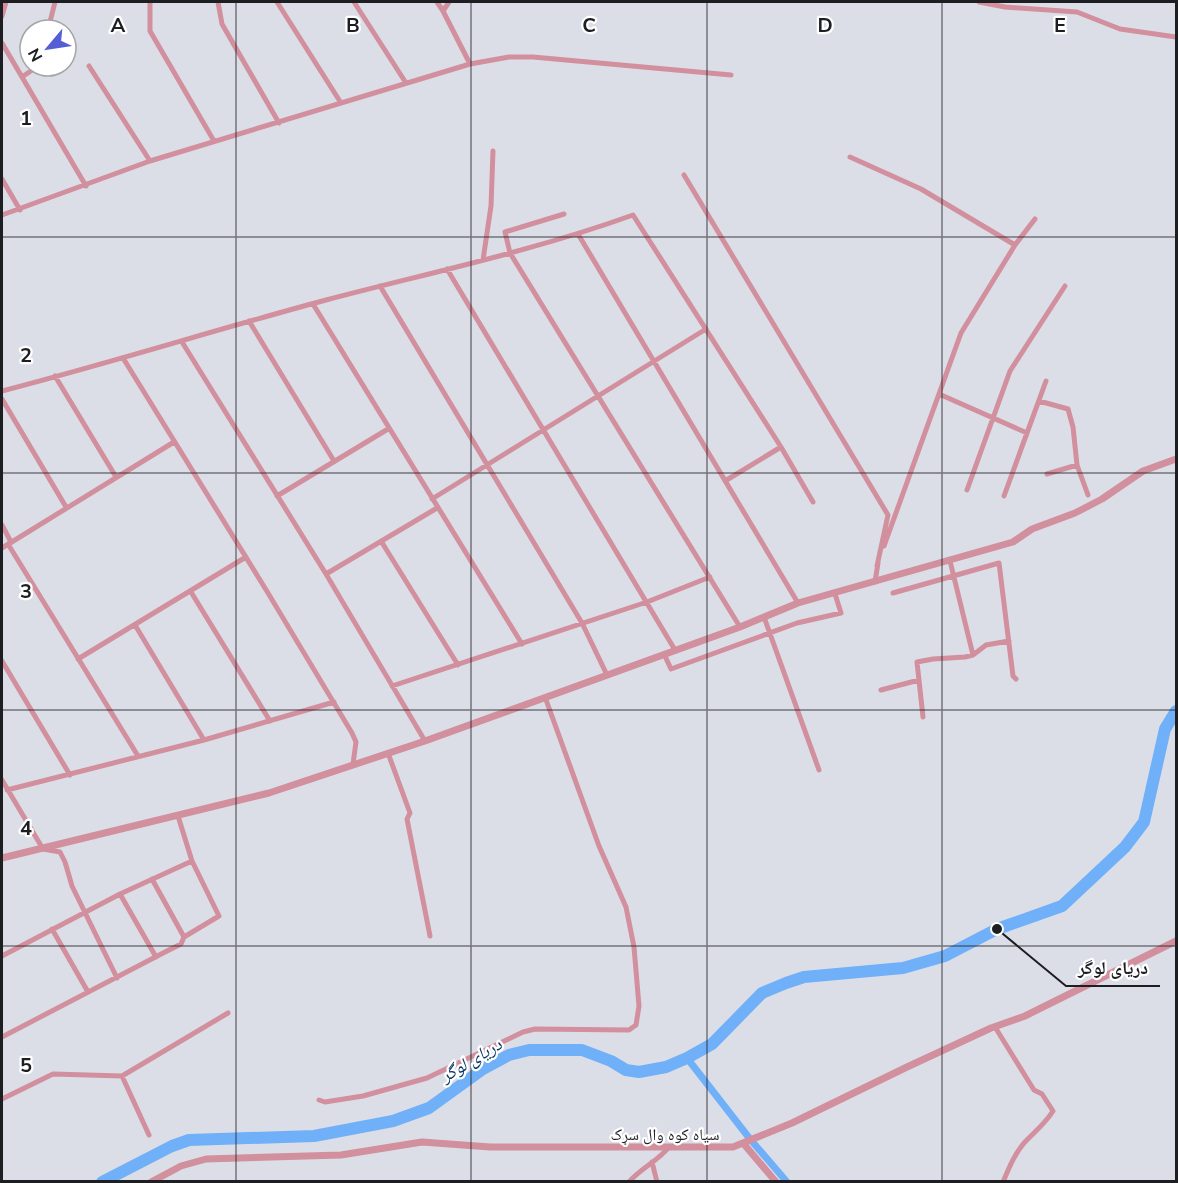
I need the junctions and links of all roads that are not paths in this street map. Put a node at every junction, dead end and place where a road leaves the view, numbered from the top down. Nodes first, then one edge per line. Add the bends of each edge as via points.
1 (6, 2) edge
2 (55, 2) edge
3 (150, 2) edge
4 (218, 2) edge
5 (277, 2) edge
6 (354, 2) edge
7 (437, 2) edge
8 (449, 2) edge
9 (979, 2) edge
10 (443, 11) junction
11 (2, 16) edge
12 (51, 18) edge
13 (1176, 37) edge
14 (2, 43) edge
15 (470, 64) junction
16 (89, 66) dead end
17 (18, 70) edge
18 (731, 75) dead end
19 (23, 78) edge
20 (406, 83) junction
21 (341, 103) junction
22 (279, 123) junction
23 (214, 141) junction
24 (493, 151) dead end
25 (850, 157) dead end
26 (150, 161) junction
27 (684, 175) dead end
28 (2, 179) edge
29 (86, 186) junction
30 (20, 210) junction
31 (564, 214) dead end
32 (2, 215) edge
33 (1035, 219) dead end
34 (578, 234) junction
35 (1015, 245) junction
36 (510, 253) junction
37 (483, 260) junction
38 (447, 269) junction
39 (380, 286) junction
40 (1065, 286) dead end
41 (313, 304) junction
42 (249, 321) junction
43 (706, 329) junction
44 (182, 342) junction
45 (123, 358) junction
46 (653, 360) junction
47 (55, 376) junction
48 (1046, 381) dead end
49 (2, 391) edge
50 (939, 394) junction
51 (598, 395) junction
52 (2, 399) edge
53 (1039, 401) junction
54 (993, 418) junction
55 (388, 429) junction
56 (543, 429) junction
57 (1027, 433) junction
58 (174, 442) junction
59 (781, 447) junction
60 (1176, 459) edge
61 (334, 461) junction
62 (487, 464) junction
63 (1077, 465) junction
64 (1047, 474) dead end
65 (116, 477) junction
66 (725, 481) junction
67 (967, 490) dead end
68 (1088, 495) dead end
69 (277, 496) junction
70 (1004, 496) dead end
71 (432, 499) junction
72 (813, 502) dead end
73 (66, 507) junction
74 (436, 508) junction
75 (2, 525) edge
76 (381, 541) junction
77 (10, 543) junction
78 (2, 548) edge
79 (246, 557) junction
80 (950, 561) junction
81 (877, 566) junction
82 (326, 574) junction
83 (954, 574) junction
84 (710, 577) junction
85 (875, 582) junction
86 (191, 592) junction
87 (893, 593) dead end
88 (835, 594) junction
89 (647, 602) junction
90 (798, 603) junction
91 (764, 617) junction
92 (582, 623) junction
93 (135, 625) junction
94 (740, 627) junction
95 (770, 632) junction
96 (1009, 641) junction
97 (522, 644) junction
98 (675, 650) junction
99 (664, 654) junction
100 (974, 655) junction
101 (78, 659) junction
102 (2, 661) edge
103 (458, 665) junction
104 (607, 675) junction
105 (1016, 679) dead end
106 (919, 680) junction
107 (392, 686) junction
108 (881, 690) dead end
109 (545, 699) junction
110 (334, 702) junction
111 (923, 717) dead end
112 (270, 721) junction
113 (204, 740) junction
114 (425, 741) junction
115 (388, 754) junction
116 (138, 756) junction
117 (352, 764) junction
118 (819, 770) dead end
119 (70, 775) junction
120 (2, 780) edge
121 (7, 790) junction
122 (178, 816) junction
123 (43, 849) junction
124 (2, 858) edge
125 (192, 861) junction
126 (152, 879) junction
127 (120, 894) junction
128 (85, 913) junction
129 (52, 928) junction
130 (429, 936) dead end
131 (184, 937) junction
132 (1176, 942) edge
133 (2, 956) edge
134 (156, 957) junction
135 (117, 978) junction
136 (88, 992) junction
137 (228, 1013) dead end
138 (995, 1027) junction
139 (2, 1037) edge
140 (122, 1076) junction
141 (2, 1099) edge
142 (319, 1100) dead end
143 (149, 1135) dead end
144 (745, 1142) junction
145 (669, 1148) junction
146 (652, 1162) junction
147 (150, 1182) edge
148 (629, 1182) edge
149 (657, 1182) edge
150 (776, 1182) edge
151 (1003, 1182) edge

1 - 11 street
2 - 12 street
3 - 23 street via 150,31
4 - 22 street via 222,24
5 - 21 street
6 - 20 street
7 - 10 street
8 - 10 street
9 - 13 street via 1077,12 1120,29
10 - 15 street
14 - 17 street
15 - 18 street via 533,57
15 - 20 street
16 - 26 street
19 - 29 street
20 - 21 street
21 - 22 street
22 - 23 street
23 - 26 street
24 - 37 street via 491,206
25 - 35 street via 921,189
26 - 29 street
27 - 81 street via 888,515
28 - 30 street
29 - 30 street
30 - 32 street
31 - 36 street via 505,232
33 - 35 street
34 - 36 street
34 - 43 street via 633,215
34 - 46 street
35 - 50 street via 961,333
36 - 37 street
36 - 51 street
37 - 38 street
38 - 39 street
38 - 56 street
39 - 41 street
39 - 62 street
40 - 54 street via 1011,370
41 - 42 street
41 - 55 street
42 - 44 street
42 - 61 street
43 - 46 street
43 - 59 street
44 - 45 street
44 - 69 street
45 - 47 street
45 - 58 street
46 - 51 street
46 - 66 street
47 - 49 street
47 - 65 street
48 - 53 street
50 - 54 street
50 - 81 street
51 - 56 street
51 - 84 street
52 - 73 street
53 - 57 street
53 - 63 street via 1068,409
54 - 57 street
54 - 67 street
55 - 61 street
55 - 71 street
56 - 62 street
56 - 89 street
57 - 70 street
58 - 65 street
58 - 79 street
59 - 66 street
59 - 72 street
60 - 80 street via 1143,471 1102,500 1032,529 1013,542
61 - 69 street
62 - 71 street
62 - 92 street
63 - 64 street
63 - 68 street
65 - 73 street
66 - 90 street
69 - 82 street
71 - 74 street
73 - 77 street
74 - 76 street
74 - 97 street
75 - 77 street
76 - 82 street
76 - 103 street
77 - 78 street
77 - 101 street
79 - 86 street
79 - 110 street
80 - 83 street
80 - 85 street
81 - 85 street
82 - 107 street
83 - 87 street
83 - 96 street via 999,563
83 - 100 street
84 - 89 street
84 - 94 street
85 - 88 street
86 - 93 street
86 - 112 street
88 - 90 street
88 - 95 street via 841,613
89 - 92 street
89 - 98 street
90 - 91 street
91 - 94 street
91 - 95 street
92 - 97 street
92 - 104 street
93 - 101 street
93 - 113 street
94 - 98 street
95 - 99 street via 671,669
95 - 118 street
96 - 100 street via 986,645
96 - 105 street via 1012,676
97 - 103 street
98 - 99 street
99 - 104 street
100 - 106 street via 917,662
101 - 116 street
102 - 119 street
103 - 107 street
104 - 109 street
106 - 108 street
106 - 111 street
107 - 114 street
109 - 114 street
109 - 142 street via 599,846 626,907 634,947 639,1006 636,1025 629,1030 529,1030 427,1078 363,1096
110 - 112 street
110 - 117 street via 356,742
112 - 113 street
113 - 116 street
114 - 115 street
115 - 117 street
115 - 130 street via 410,813 407,819
116 - 119 street
117 - 122 street via 249,800
119 - 121 street
120 - 121 street
121 - 123 street
122 - 123 street
122 - 125 street
123 - 124 street
123 - 128 street via 60,852
125 - 126 street
125 - 131 street via 219,916
126 - 127 street
126 - 131 street
127 - 128 street
127 - 134 street
128 - 129 street
128 - 135 street
129 - 133 street
129 - 136 street
131 - 134 street via 181,944
132 - 138 street, سیاه کوه وال سړک
134 - 135 street
135 - 136 street
136 - 139 street
137 - 140 street
138 - 144 street, سیاه کوه وال سړک
138 - 151 street via 1034,1090 1042,1094 1053,1111 1023,1144
140 - 141 street via 53,1074
140 - 143 street
144 - 145 street, سیاه کوه وال سړک via 724,1148
144 - 150 street
145 - 146 street
145 - 147 street, سیاه کوه وال سړک via 490,1147 422,1142 341,1155 206,1160 181,1166
146 - 148 street
146 - 149 street

